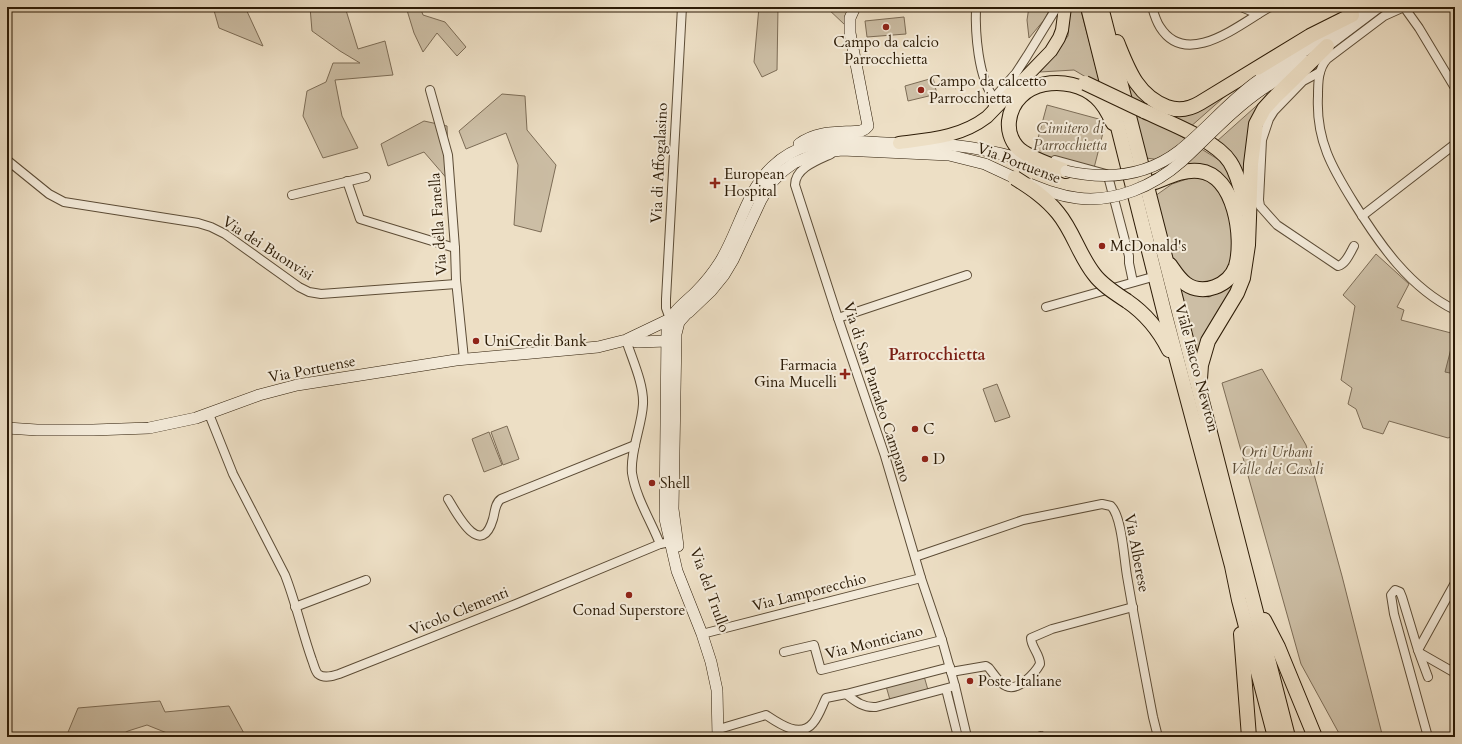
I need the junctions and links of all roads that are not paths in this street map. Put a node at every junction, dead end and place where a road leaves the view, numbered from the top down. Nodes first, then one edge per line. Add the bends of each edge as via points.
1 (682, 7) edge
2 (855, 7) edge
3 (976, 7) edge
4 (1057, 7) edge
5 (1066, 7) edge
6 (1088, 7) edge
7 (1101, 7) edge
8 (1152, 7) edge
9 (1241, 7) edge
10 (1270, 7) edge
11 (1386, 7) edge
12 (1403, 7) edge
13 (1366, 10) edge
14 (1258, 14) junction
15 (1327, 46) junction
16 (1320, 72) junction
17 (1262, 84) junction
18 (1020, 85) junction
19 (1455, 88) edge
20 (430, 90) dead end
21 (994, 98) junction
22 (992, 112) junction
23 (1122, 139) junction
24 (899, 143) junction
25 (1455, 144) edge
26 (842, 150) junction
27 (959, 151) junction
28 (1036, 154) dead end
29 (785, 156) junction
30 (7, 160) edge
31 (1066, 171) junction
32 (366, 177) dead end
33 (1015, 178) junction
34 (347, 182) junction
35 (1152, 182) junction
36 (292, 195) dead end
37 (1362, 216) junction
38 (1249, 219) junction
39 (1354, 246) dead end
40 (455, 248) junction
41 (1166, 259) junction
42 (967, 275) dead end
43 (1156, 276) junction
44 (1133, 282) junction
45 (456, 284) junction
46 (1046, 307) dead end
47 (1455, 310) edge
48 (689, 312) junction
49 (838, 318) junction
50 (670, 319) junction
51 (671, 338) junction
52 (626, 340) junction
53 (464, 359) junction
54 (1182, 376) junction
55 (1200, 391) junction
56 (209, 414) junction
57 (7, 428) edge
58 (635, 446) junction
59 (670, 452) junction
60 (448, 499) dead end
61 (665, 519) junction
62 (652, 525) junction
63 (669, 542) junction
64 (915, 557) junction
65 (921, 578) junction
66 (366, 580) dead end
67 (1455, 583) edge
68 (1245, 598) junction
69 (295, 607) junction
70 (1133, 607) junction
71 (706, 633) junction
72 (942, 640) junction
73 (1419, 651) junction
74 (784, 652) dead end
75 (951, 670) junction
76 (1455, 673) edge
77 (1428, 677) dead end
78 (955, 686) junction
79 (946, 688) junction
80 (846, 694) junction
81 (722, 732) edge
82 (958, 737) edge
83 (967, 737) edge
84 (1158, 737) edge
85 (1249, 737) edge
86 (1275, 737) edge
87 (1288, 737) edge
88 (1315, 737) edge
89 (1428, 737) edge

1 - 50 street, Via di Affogalasino via 666,293 666,308
2 - 29 main road via 850,18 850,33 868,126 861,131 812,136
3 - 21 street via 976,33 981,66
4 - 21 street via 1024,62
5 - 18 main road via 1056,45
6 - 23 highway, Viale Isacco Newton
7 - 13 highway via 1136,84 1158,103 1180,109 1200,103 1314,34
7 - 41 highway, Viale Isacco Newton
8 - 14 street via 1166,35 1176,42 1191,45 1209,42
9 - 14 street
10 - 14 street
11 - 13 street
12 - 16 street via 1384,16 1354,38 1324,63
12 - 19 street via 1419,28
13 - 15 main road, Via Portuense
13 - 17 main road, Via Portuense via 1304,51
15 - 17 main road, Via Portuense
15 - 38 highway via 1278,94 1259,118 1253,151
16 - 37 street via 1318,110 1324,144 1338,176
16 - 39 street via 1303,81 1269,119 1262,140 1260,206 1277,224 1338,266 1343,263
17 - 31 main road, Via Portuense, bridge via 1235,99 1178,152 1152,166 1132,173 1105,177
17 - 35 main road, Via Portuense, bridge via 1182,161
18 - 22 main road
18 - 38 highway, bridge via 1041,75 1062,75 1085,83 1205,141 1224,155 1235,171
20 - 40 street, Via della Fanella via 448,155
21 - 22 street
22 - 24 main road via 975,126 955,134
23 - 31 highway via 1107,111 1097,98 1085,90 1063,83 1046,83 1034,87 1019,98 1010,116 1012,140 1020,150
23 - 43 highway, Viale Isacco Newton
24 - 27 main road, Via Portuense
24 - 29 main road, Via Portuense via 827,142 802,148
25 - 37 street
26 - 27 main road, Via Portuense via 930,153
26 - 48 main road, Via Portuense via 817,153 800,160 774,179 724,275 711,292
26 - 49 street, Via di San Pantaleo Campano via 805,168 798,174 795,183
27 - 31 main road, Via Portuense via 982,149
27 - 33 main road, Via Portuense
28 - 44 street via 1108,176 1129,256
29 - 50 main road, Via Portuense via 768,170 756,187 725,254 713,272
30 - 45 street, Via dei Buonvisi via 49,194 64,202 198,223 216,229 309,292 321,294
32 - 34 street
33 - 35 main road, Via Portuense, bridge via 1058,194 1085,199 1124,194
33 - 54 highway, bridge via 1053,206 1065,222 1094,274 1142,312 1158,330
34 - 36 street
34 - 40 street via 360,219
35 - 41 highway, bridge via 1179,173 1195,171 1209,174 1224,186 1234,209 1237,225 1236,265 1230,276 1214,287 1204,289 1188,285 1180,279
37 - 47 street via 1394,261 1428,293
38 - 55 highway via 1243,278 1208,342 1201,366
40 - 45 street, Via della Fanella
41 - 55 highway, Viale Isacco Newton
42 - 49 street
43 - 44 street
43 - 54 highway, Viale Isacco Newton
44 - 46 street
45 - 53 street, Via della Fanella
48 - 50 main road, Via Portuense
48 - 51 main road, Via del Trullo via 678,322
49 - 64 street, Via di San Pantaleo Campano
50 - 51 main road, Via del Trullo via 667,330
50 - 52 main road, Via Portuense
51 - 52 main road, Via Portuense via 638,342
51 - 59 main road, Via del Trullo
52 - 53 main road, Via Portuense via 598,347
52 - 58 street, Via del Trullo via 643,396 642,416
53 - 56 main road, Via Portuense via 297,385 259,395
54 - 68 highway, Viale Isacco Newton via 1232,566
55 - 68 highway, Viale Isacco Newton
56 - 57 main road, Via Portuense via 166,425 130,429
56 - 69 street, Vicolo Clementi via 233,474 285,575
58 - 60 street via 501,499 497,503 488,530 482,534 468,530
58 - 62 street, Via del Trullo via 632,466 634,480
59 - 61 main road, Via del Trullo
59 - 63 main road, Via del Trullo via 674,509
61 - 62 street
61 - 63 main road, Via del Trullo
62 - 63 street, Via del Trullo
63 - 69 street, Vicolo Clementi via 331,676 322,676 317,672
63 - 71 main road, Via del Trullo via 677,571
64 - 65 street, Via di San Pantaleo Campano
64 - 70 street, Via Alberese via 1023,520 1108,504 1114,508 1119,523
65 - 71 street, Via Lamporecchio
65 - 72 street, Via di San Pantaleo Campano
66 - 69 street
67 - 73 street
68 - 85 highway
68 - 86 highway, Viale Isacco Newton
68 - 87 highway, Viale Isacco Newton
68 - 88 highway via 1278,647
70 - 75 street via 1052,629 1031,638 1040,664 1016,686 1004,685 986,666
70 - 84 street, Via Alberese
71 - 81 main road, Via del Trullo
72 - 74 street, Via Monticiano via 822,670 814,645
72 - 75 street, Via di San Pantaleo Campano
73 - 76 street
73 - 77 street
73 - 89 street via 1402,597 1400,592 1395,590 1391,595 1394,614
75 - 78 street, Via di San Pantaleo Campano
75 - 80 street
78 - 79 street
78 - 83 street, Via di San Pantaleo Campano
79 - 80 street via 876,707 855,702
79 - 82 street
80 - 81 street via 826,698 814,722 807,728 793,730 766,715

